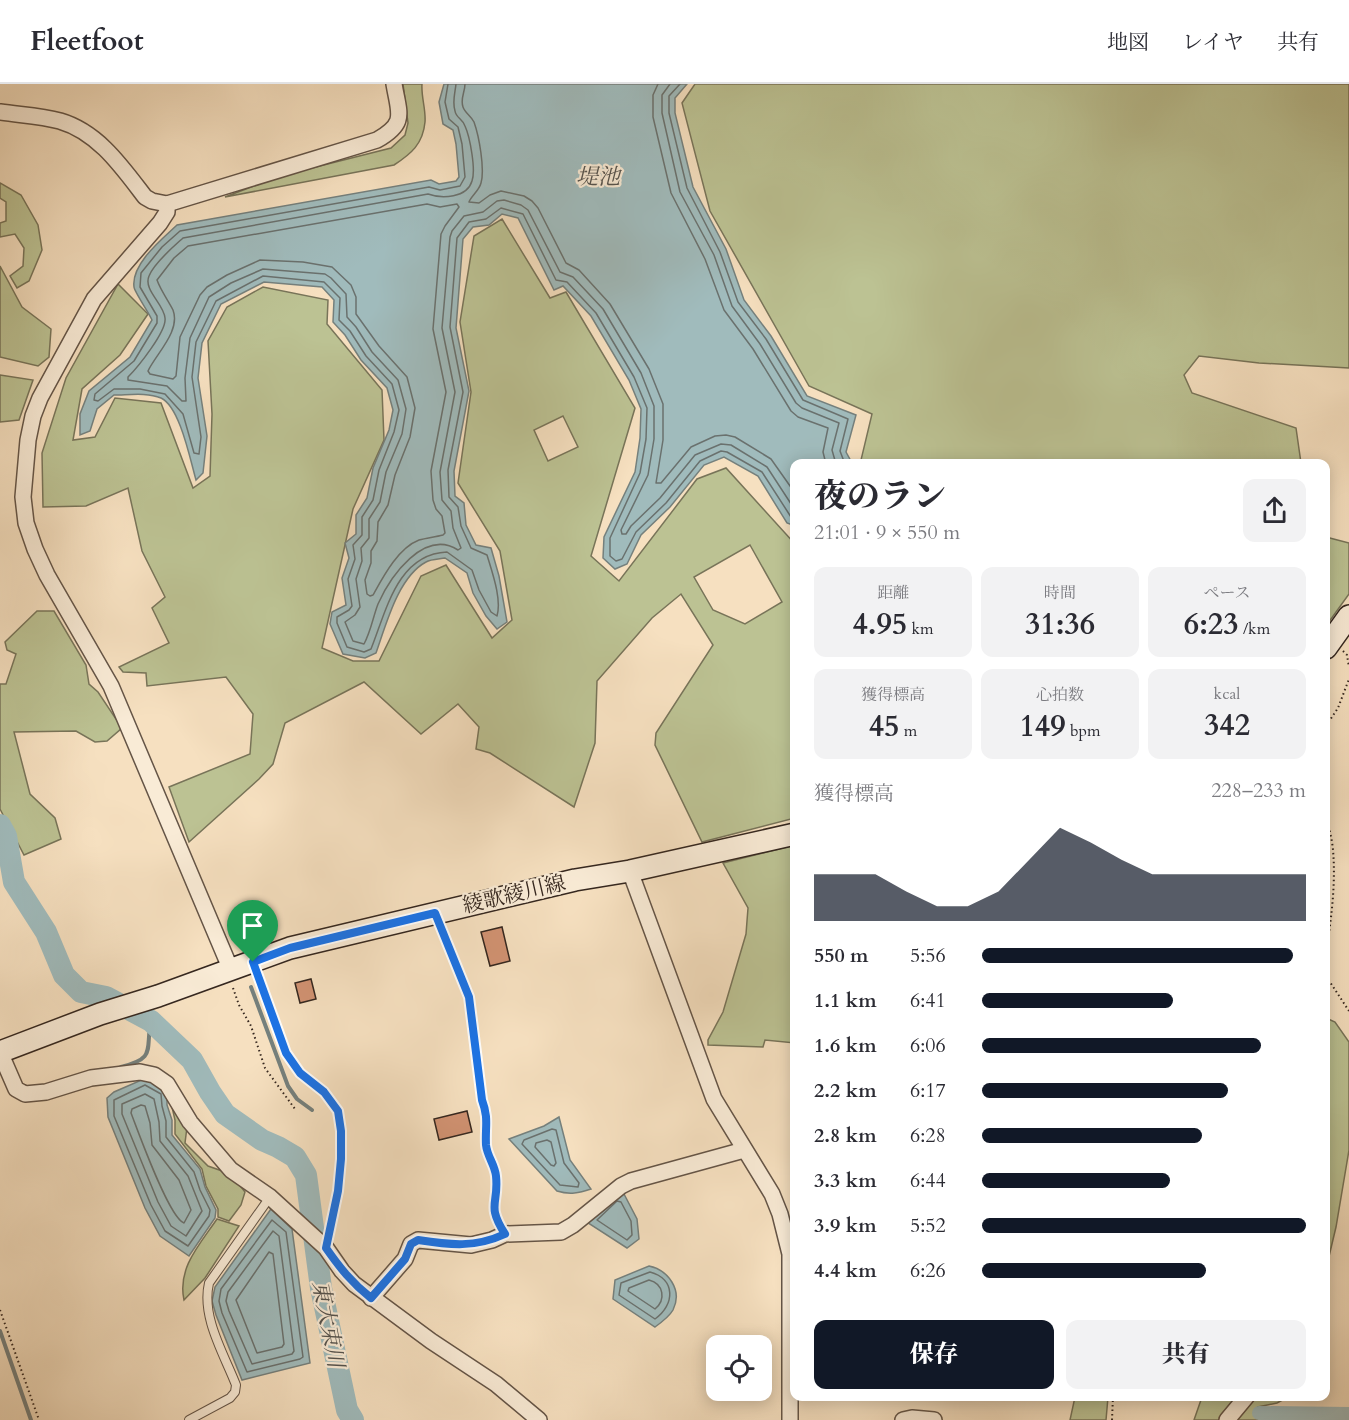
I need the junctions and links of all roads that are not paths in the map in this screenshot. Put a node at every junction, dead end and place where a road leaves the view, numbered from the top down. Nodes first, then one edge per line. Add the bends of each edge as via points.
1 (394, 84) edge
2 (0, 112) edge
3 (167, 204) junction
4 (1349, 616) edge
5 (1330, 642) edge
6 (790, 835) edge
7 (630, 871) junction
8 (229, 970) junction
9 (0, 1052) edge
10 (744, 1150) junction
11 (270, 1197) junction
12 (371, 1298) junction
13 (1243, 1401) edge
14 (189, 1420) edge
15 (539, 1420) edge
16 (790, 1420) edge
17 (903, 1420) edge
18 (934, 1420) edge
19 (1227, 1420) edge

1 - 3 street via 399,121 377,140
2 - 3 street via 71,125 103,146 145,196
3 - 8 street via 160,223 94,299 40,398 28,440 23,497 35,549 111,686
4 - 5 main road
6 - 7 main road, 綾歌綾川線
7 - 8 main road, 綾歌綾川線 via 575,880 290,948
7 - 10 street via 714,1099
8 - 9 main road, 綾歌綾川線
9 - 11 street via 16,1089 26,1094 91,1078 140,1072 154,1075 167,1084 190,1122 231,1170
10 - 12 street via 631,1181 561,1232 505,1234 471,1245 418,1240
10 - 16 street via 772,1194 790,1254
11 - 12 street via 324,1246 348,1278
11 - 14 lane via 209,1283 207,1293 212,1323 236,1385 235,1392
12 - 15 street via 496,1384
13 - 19 street
17 - 18 street

